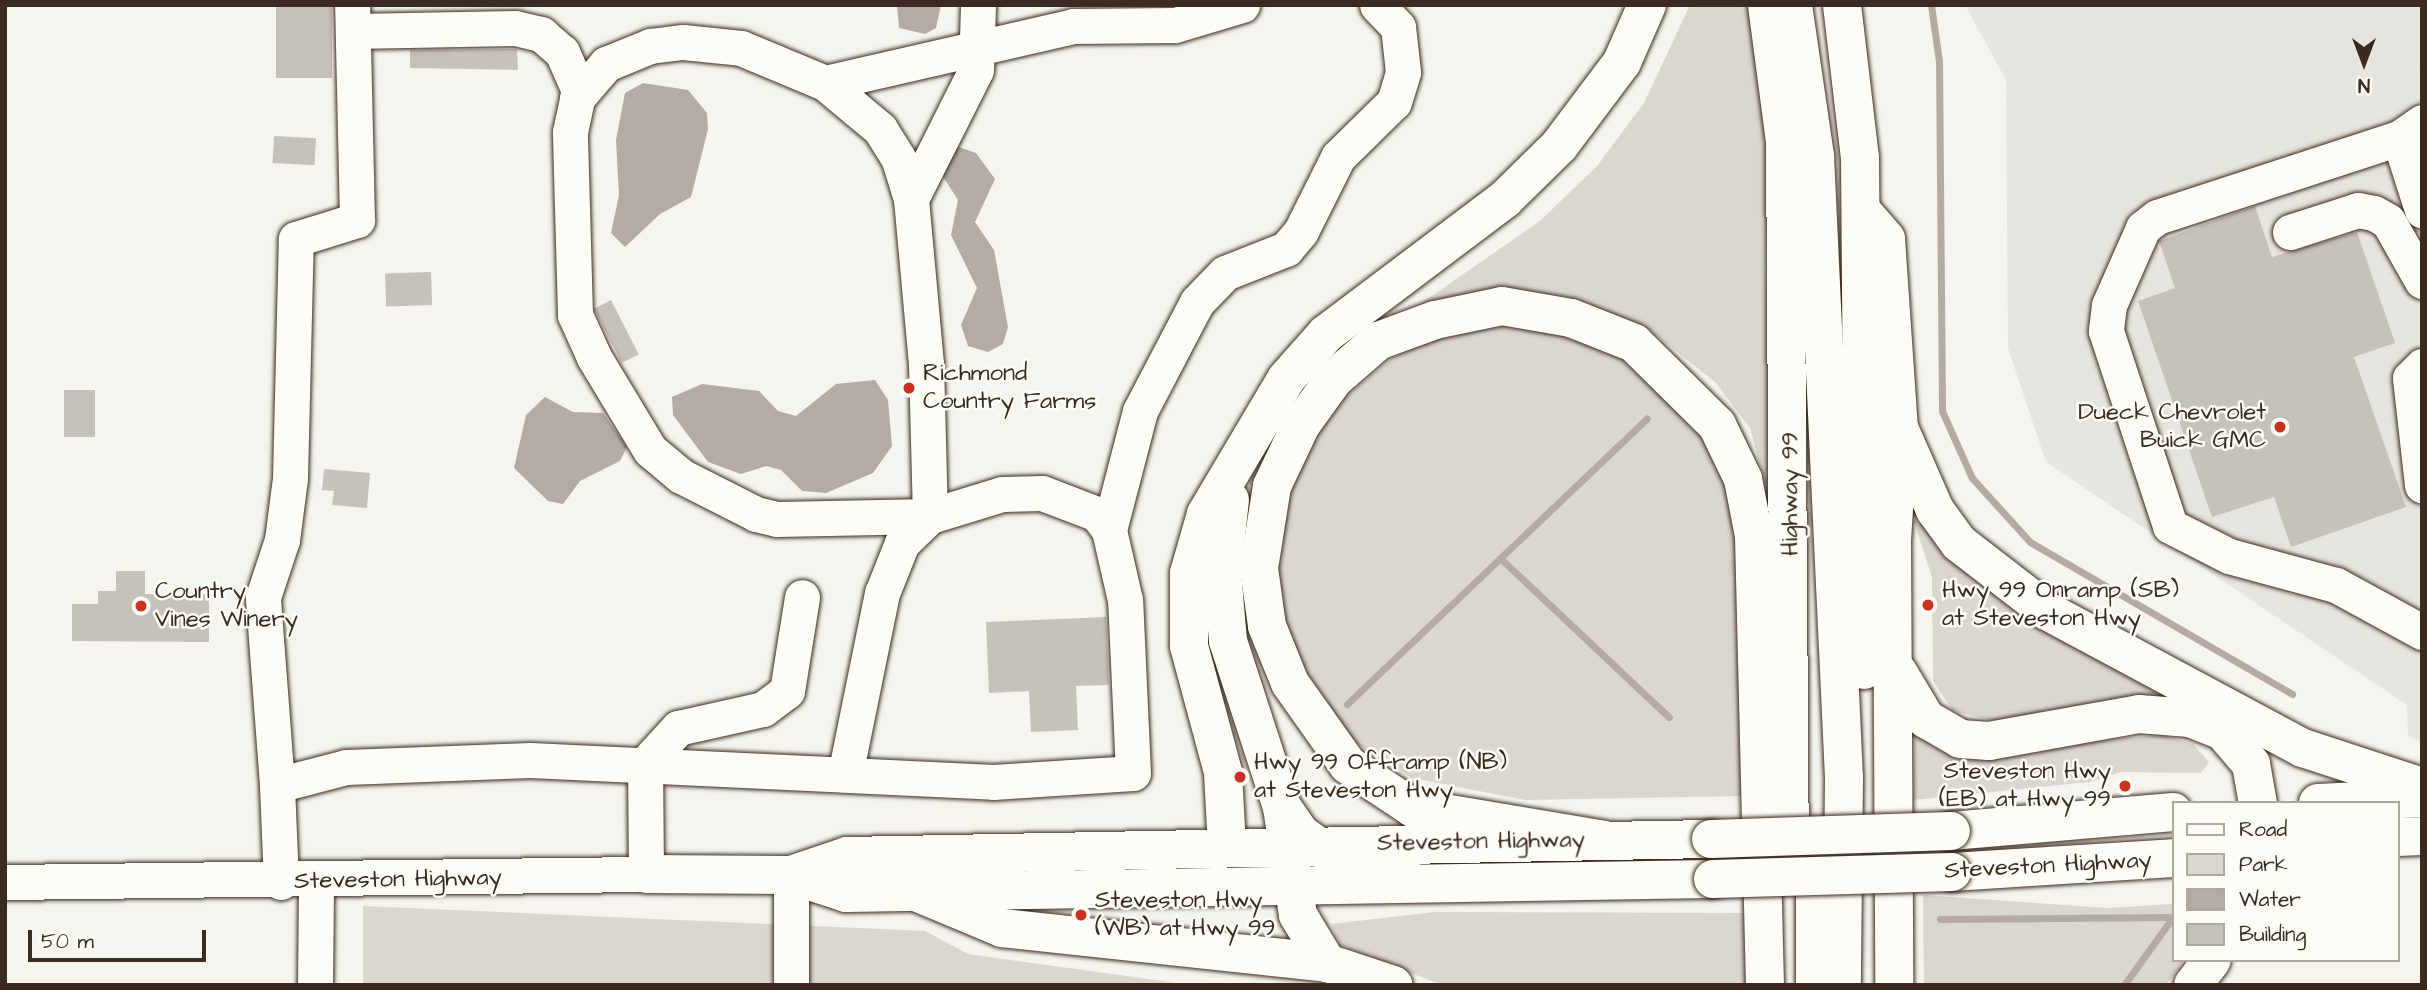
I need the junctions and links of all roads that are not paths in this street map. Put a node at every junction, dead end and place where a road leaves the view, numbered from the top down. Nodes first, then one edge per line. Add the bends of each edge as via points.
1 (978, 5) edge
2 (1242, 5) edge
3 (1377, 5) edge
4 (1647, 5) edge
5 (1767, 5) edge
6 (1793, 5) edge
7 (1842, 5) edge
8 (353, 18) edge
9 (977, 47) junction
10 (825, 83) junction
11 (580, 93) junction
12 (2410, 130) edge
13 (911, 199) junction
14 (1860, 208) junction
15 (2422, 210) edge
16 (2290, 232) dead end
17 (2422, 281) edge
18 (2422, 366) edge
19 (1899, 429) junction
20 (1827, 435) junction
21 (1241, 457) junction
22 (2422, 485) edge
23 (930, 516) junction
24 (1103, 522) junction
25 (802, 597) dead end
26 (2422, 632) edge
27 (1897, 670) junction
28 (2167, 677) junction
29 (2228, 733) junction
30 (645, 764) junction
31 (846, 771) junction
32 (277, 785) junction
33 (2422, 787) edge
34 (2422, 798) edge
35 (2258, 801) edge
36 (2360, 801) edge
37 (2172, 812) edge
38 (2422, 836) edge
39 (2399, 837) edge
40 (1605, 841) junction
41 (1300, 845) junction
42 (1227, 847) junction
43 (2172, 858) edge
44 (646, 874) junction
45 (791, 875) junction
46 (5, 882) edge
47 (281, 882) junction
48 (316, 882) junction
49 (1416, 883) junction
50 (1292, 887) junction
51 (916, 892) junction
52 (2210, 962) edge
53 (1327, 964) junction
54 (315, 985) edge
55 (791, 985) edge
56 (1393, 985) edge
57 (1765, 985) edge
58 (1791, 985) edge
59 (1815, 985) edge
60 (1842, 985) edge
61 (1866, 985) edge
62 (1894, 985) edge
63 (2193, 985) edge

1 - 9 street
2 - 9 street via 1175,24 1073,26
3 - 24 street via 1398,27 1403,72 1394,102 1338,157 1301,231 1286,249 1225,272 1197,302 1140,411
4 - 21 main road via 1622,62 1559,146 1505,199 1326,334 1286,379
5 - 58 main road, Highway 99 via 1786,194
6 - 20 main road via 1815,156
7 - 14 main road
8 - 11 street via 515,28 541,34 562,52
8 - 32 street via 357,220 296,239 290,478 282,540 263,597
9 - 10 street
9 - 13 street via 965,101
10 - 11 street via 741,48 683,43 650,46 607,64
10 - 13 street via 880,129 899,159
11 - 23 street via 570,132 575,315 650,450 681,476 776,519
12 - 15 street
12 - 26 street via 2157,217 2143,228 2109,305 2106,331 2170,526 2229,556 2336,585
13 - 23 street via 926,365
14 - 19 main road via 1886,239
14 - 61 main road
16 - 17 street via 2358,211 2374,213 2388,221
18 - 22 street via 2410,378
19 - 27 main road via 1892,539
19 - 28 main road via 1935,510 1959,543 2047,611
20 - 59 main road via 1815,750
20 - 60 main road via 1844,778
21 - 41 main road via 1226,519 1228,641 1282,807
21 - 42 main road via 1206,514 1189,573 1189,646 1223,772
23 - 24 street via 1002,494 1042,493
23 - 31 street via 902,543 882,593
24 - 31 street via 1125,600 1133,773 993,782
25 - 30 street via 787,691 763,709 678,728
27 - 29 main road via 1926,719 1960,739 1989,741 2139,714 2190,718
27 - 62 main road
28 - 29 main road
28 - 33 main road via 2303,748
29 - 35 main road via 2251,764
30 - 31 street
30 - 32 street via 346,767
30 - 44 street
32 - 47 street
34 - 36 main road
37 - 40 main road, Steveston Highway, bridge via 1951,831
38 - 39 main road
40 - 41 main road, Steveston Highway
40 - 57 main road via 1413,808 1348,765 1290,683 1267,626 1259,568 1272,486 1301,425 1334,379 1378,341 1435,320 1502,306 1571,317 1634,343 1717,425 1743,479 1754,536
41 - 42 main road, Steveston Highway
41 - 49 main road via 1344,864
41 - 50 main road
42 - 45 main road, Steveston Highway via 847,856
43 - 49 main road, Steveston Highway, bridge via 1713,880
44 - 45 main road, Steveston Highway
44 - 48 street, Steveston Highway
45 - 51 main road, Steveston Highway via 846,893
45 - 55 street
46 - 47 street, Steveston Highway
47 - 48 street, Steveston Highway
48 - 54 street
49 - 50 main road, Steveston Highway
50 - 51 main road, Steveston Highway
50 - 53 main road via 1303,924
51 - 53 main road via 1029,933
52 - 63 main road
53 - 56 main road

